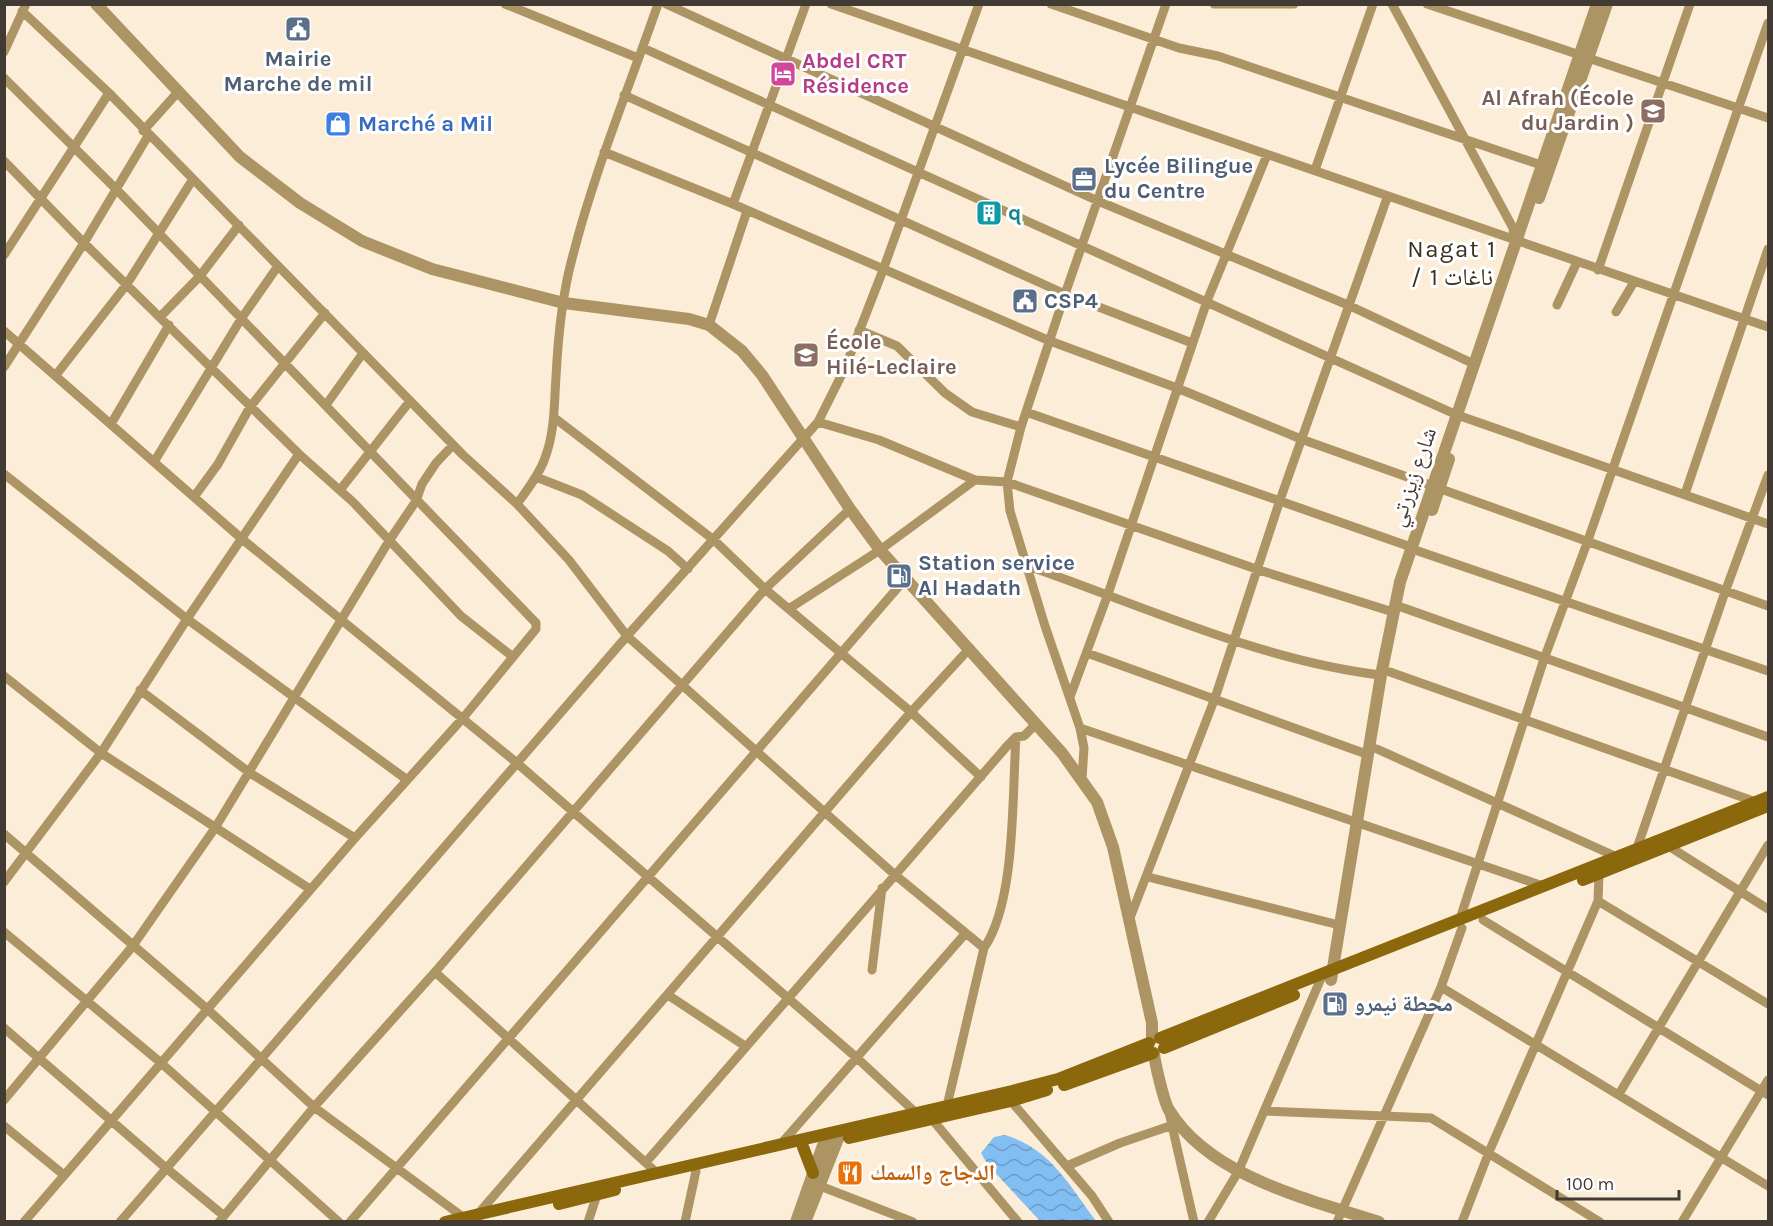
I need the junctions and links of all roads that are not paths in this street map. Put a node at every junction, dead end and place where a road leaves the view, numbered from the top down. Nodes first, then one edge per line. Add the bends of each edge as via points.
1 (96, 4) edge
2 (658, 4) edge
3 (666, 4) edge
4 (806, 4) edge
5 (831, 4) edge
6 (979, 4) edge
7 (1051, 4) edge
8 (1084, 4) edge
9 (1166, 4) edge
10 (1214, 4) edge
11 (1294, 4) edge
12 (1373, 4) edge
13 (1392, 4) edge
14 (1427, 4) edge
15 (1597, 4) edge
16 (1606, 4) edge
17 (1690, 4) edge
18 (509, 6) edge
19 (24, 8) edge
20 (1080, 14) junction
21 (1768, 23) edge
22 (1154, 38) junction
23 (643, 48) junction
24 (962, 50) junction
25 (4, 52) edge
26 (1584, 56) junction
27 (638, 58) junction
28 (786, 58) junction
29 (4, 78) edge
30 (1662, 85) junction
31 (178, 92) junction
32 (109, 93) junction
33 (624, 95) junction
34 (1340, 98) junction
35 (768, 105) junction
36 (1130, 108) junction
37 (1738, 108) junction
38 (1768, 118) edge
39 (934, 126) junction
40 (146, 133) junction
41 (1465, 139) junction
42 (73, 146) junction
43 (604, 152) junction
44 (752, 153) junction
45 (1267, 155) junction
46 (4, 160) edge
47 (1542, 165) junction
48 (1315, 170) junction
49 (919, 173) junction
50 (193, 179) junction
51 (117, 190) junction
52 (39, 198) junction
53 (1387, 198) junction
54 (1098, 201) junction
55 (733, 204) junction
56 (747, 211) junction
57 (902, 220) junction
58 (239, 225) junction
59 (158, 234) junction
60 (1519, 241) junction
61 (84, 243) junction
62 (1082, 246) junction
63 (1768, 249) edge
64 (4, 255) edge
65 (1225, 255) junction
66 (1577, 262) junction
67 (278, 266) junction
68 (882, 270) junction
69 (1598, 270) junction
70 (200, 276) junction
71 (1634, 282) junction
72 (126, 284) junction
73 (1065, 294) junction
74 (1674, 295) junction
75 (1207, 301) junction
76 (564, 303) junction
77 (1348, 305) junction
78 (1557, 305) dead end
79 (1616, 312) dead end
80 (324, 313) junction
81 (160, 316) junction
82 (241, 319) junction
83 (1745, 319) junction
84 (169, 325) junction
85 (709, 325) junction
86 (1768, 327) edge
87 (859, 330) junction
88 (4, 331) edge
89 (1050, 341) junction
90 (1192, 342) junction
91 (19, 344) junction
92 (363, 353) junction
93 (1330, 358) junction
94 (284, 364) junction
95 (1474, 364) junction
96 (4, 367) edge
97 (211, 368) junction
98 (56, 375) junction
99 (1177, 388) junction
100 (410, 401) junction
101 (326, 405) junction
102 (250, 406) junction
103 (1026, 412) junction
104 (1460, 416) junction
105 (556, 419) junction
106 (818, 422) junction
107 (111, 424) junction
108 (1021, 427) junction
109 (803, 438) junction
110 (1301, 440) junction
111 (453, 445) junction
112 (369, 451) junction
113 (299, 454) junction
114 (1153, 456) junction
115 (154, 462) junction
116 (1612, 469) junction
117 (4, 474) edge
118 (1768, 475) edge
119 (536, 477) junction
120 (975, 480) junction
121 (1007, 482) junction
122 (1435, 488) junction
123 (340, 490) junction
124 (1685, 494) junction
125 (194, 497) junction
126 (1280, 500) junction
127 (416, 501) junction
128 (517, 504) junction
129 (850, 509) junction
130 (1754, 519) junction
131 (1768, 524) edge
132 (1131, 525) junction
133 (242, 539) junction
134 (714, 540) junction
135 (389, 541) junction
136 (1587, 543) junction
137 (1414, 549) junction
138 (880, 550) junction
139 (1028, 566) junction
140 (688, 569) junction
141 (1259, 570) junction
142 (906, 578) junction
143 (765, 589) junction
144 (1725, 592) junction
145 (1108, 594) junction
146 (1565, 601) junction
147 (1768, 606) edge
148 (790, 608) junction
149 (1397, 610) junction
150 (342, 618) junction
151 (187, 619) junction
152 (627, 636) junction
153 (1235, 640) junction
154 (970, 648) junction
155 (1706, 649) junction
156 (1087, 653) junction
157 (843, 654) junction
158 (513, 657) junction
159 (1544, 659) junction
160 (1768, 671) edge
161 (1385, 674) junction
162 (4, 676) edge
163 (682, 687) junction
164 (140, 690) junction
165 (296, 697) junction
166 (1070, 697) junction
167 (1215, 698) junction
168 (1685, 708) junction
169 (911, 712) junction
170 (463, 718) junction
171 (1524, 719) junction
172 (1035, 725) junction
173 (1080, 728) junction
174 (1016, 737) junction
175 (1768, 737) edge
176 (757, 752) junction
177 (1373, 752) junction
178 (101, 753) junction
179 (518, 763) junction
180 (1189, 766) junction
181 (1664, 770) junction
182 (250, 773) junction
183 (981, 777) junction
184 (406, 779) junction
185 (1082, 779) junction
186 (1768, 797) edge
187 (1496, 802) junction
188 (1756, 802) junction
189 (1768, 806) edge
190 (826, 811) junction
191 (572, 812) junction
192 (1360, 824) junction
193 (215, 828) junction
194 (4, 834) edge
195 (355, 838) junction
196 (1768, 845) edge
197 (1670, 847) junction
198 (1637, 848) junction
199 (27, 854) junction
200 (1617, 857) junction
201 (1476, 863) junction
202 (894, 874) junction
203 (1599, 874) junction
204 (646, 877) junction
205 (1148, 877) junction
206 (4, 882) edge
207 (1546, 887) junction
208 (882, 888) junction
209 (310, 889) junction
210 (1742, 893) junction
211 (1598, 901) junction
212 (1768, 909) edge
213 (1130, 918) junction
214 (1483, 920) junction
215 (1340, 925) junction
216 (1460, 925) junction
217 (4, 932) edge
218 (964, 933) junction
219 (716, 938) junction
220 (132, 947) junction
221 (984, 948) junction
222 (1699, 963) junction
223 (872, 970) dead end
224 (1566, 971) junction
225 (435, 972) junction
226 (1331, 976) junction
227 (1442, 987) junction
228 (668, 995) junction
229 (788, 998) junction
230 (86, 1001) junction
231 (1768, 1004) edge
232 (206, 1008) junction
233 (4, 1028) edge
234 (1659, 1028) junction
235 (507, 1038) junction
236 (1535, 1043) junction
237 (1156, 1046) junction
238 (745, 1047) junction
239 (39, 1058) junction
240 (261, 1058) junction
241 (857, 1058) junction
242 (160, 1062) junction
243 (1768, 1080) edge
244 (1765, 1093) edge
245 (1619, 1094) junction
246 (4, 1100) edge
247 (578, 1101) junction
248 (1011, 1101) junction
249 (947, 1106) junction
250 (314, 1107) junction
251 (1168, 1108) junction
252 (214, 1110) junction
253 (1266, 1111) junction
254 (915, 1112) junction
255 (1383, 1117) junction
256 (931, 1118) junction
257 (112, 1119) junction
258 (4, 1126) edge
259 (1170, 1126) junction
260 (840, 1136) junction
261 (826, 1138) junction
262 (780, 1145) junction
263 (803, 1148) junction
264 (1488, 1152) junction
265 (1721, 1159) junction
266 (270, 1161) junction
267 (646, 1161) junction
268 (1067, 1166) junction
269 (165, 1168) junction
270 (394, 1168) junction
271 (696, 1171) junction
272 (1238, 1172) junction
273 (657, 1173) junction
274 (813, 1173) junction
275 (64, 1175) junction
276 (820, 1186) junction
277 (1768, 1186) edge
278 (597, 1195) junction
279 (1339, 1216) edge
280 (463, 1217) junction
281 (221, 1218) edge
282 (480, 1218) edge
283 (24, 1221) edge
284 (120, 1221) edge
285 (339, 1221) edge
286 (350, 1221) edge
287 (445, 1221) edge
288 (588, 1221) edge
289 (685, 1221) edge
290 (796, 1221) edge
291 (806, 1221) edge
292 (913, 1221) edge
293 (1018, 1221) edge
294 (1109, 1221) edge
295 (1194, 1221) edge
296 (1208, 1221) edge
297 (1379, 1221) edge
298 (1462, 1221) edge
299 (1600, 1221) edge
300 (1682, 1221) edge

1 - 31 street
2 - 23 street
3 - 28 street
4 - 28 street
5 - 24 street
6 - 24 street
7 - 20 street
8 - 20 street
9 - 22 street
10 - 11 street
12 - 34 street
13 - 41 street
14 - 26 street
15 - 26 street, شارع زيزرتي
16 - 26 street, شارع زيزرتي
17 - 30 street
18 - 27 street
19 - 25 street
19 - 32 street
20 - 22 street
21 - 37 street
22 - 34 street
22 - 36 street
23 - 27 street
23 - 35 street
24 - 36 street
24 - 39 street
26 - 30 street
26 - 47 street, شارع زيزرتي
26 - 60 street, شارع زيزرتي
27 - 33 street
28 - 35 street
28 - 39 street
29 - 42 street
30 - 37 street
30 - 69 street
31 - 40 street
31 - 76 street via 255,170 355,237 432,268
32 - 40 street
32 - 42 street
33 - 43 street
33 - 44 street
34 - 41 street
34 - 48 street
35 - 44 street
35 - 49 street
36 - 45 street
36 - 54 street
37 - 38 street
37 - 74 street
39 - 49 street
39 - 54 street
40 - 50 street
40 - 51 street
41 - 47 street
41 - 60 street
42 - 51 street
42 - 52 street
43 - 55 street
43 - 76 street via 572,256
44 - 55 street
44 - 57 street
45 - 48 street
45 - 65 street
46 - 52 street
47 - 60 street, شارع زيزرتي
48 - 53 street
49 - 57 street
49 - 62 street
50 - 58 street
50 - 59 street
51 - 59 street
51 - 61 street
52 - 61 street
52 - 64 street
53 - 60 street
53 - 77 street
54 - 62 street
54 - 65 street
55 - 56 street
56 - 68 street
56 - 85 street
57 - 68 street
57 - 73 street
58 - 67 street
58 - 70 street
59 - 70 street
59 - 72 street
60 - 66 street
60 - 95 street, شارع زيزرتي
60 - 104 street, شارع زيزرتي
61 - 72 street
61 - 91 street
62 - 73 street
62 - 75 street
63 - 83 street
65 - 75 street
65 - 77 street
66 - 69 street
66 - 78 street
67 - 80 street
67 - 82 street
68 - 87 street
68 - 89 street
69 - 71 street
70 - 81 street
70 - 82 street
71 - 74 street
71 - 79 street
72 - 81 street
72 - 98 street
73 - 89 street
73 - 90 street
74 - 83 street
74 - 116 street
75 - 90 street
75 - 93 street
76 - 85 street
76 - 105 street
77 - 93 street
77 - 95 street
80 - 92 street
80 - 94 street
81 - 84 street
82 - 94 street
82 - 97 street
83 - 86 street
83 - 124 street
84 - 97 street
84 - 107 street
85 - 109 street via 755,365
87 - 106 street
87 - 108 street via 897,346 945,393 972,412
88 - 91 street
89 - 99 street
89 - 103 street
90 - 99 street
91 - 96 street
91 - 98 street
92 - 100 street
92 - 101 street
93 - 104 street
93 - 110 street
94 - 101 street
94 - 102 street
95 - 104 street, شارع زيزرتي
97 - 102 street
97 - 115 street
98 - 107 street
99 - 110 street
99 - 114 street
100 - 111 street
100 - 112 street
101 - 112 street
102 - 113 street
102 - 125 street via 218,464
103 - 108 street
103 - 114 street
104 - 116 street
104 - 122 street, شارع زيزرتي
105 - 119 street
105 - 134 street
106 - 109 street
106 - 120 street via 879,440
107 - 115 street
108 - 121 street
109 - 129 street
109 - 134 street
110 - 122 street
110 - 126 street
111 - 127 street via 422,484
111 - 128 street
112 - 123 street
112 - 127 street
113 - 123 street
113 - 133 street
114 - 126 street
114 - 132 street
115 - 125 street
116 - 124 street
116 - 136 street
117 - 151 street
118 - 130 street
119 - 128 street
119 - 140 street via 582,495 668,551
120 - 121 street
120 - 138 street
121 - 132 street
121 - 139 street via 1010,511
122 - 136 street
122 - 137 street, شارع زيزرتي
123 - 135 street
124 - 130 street
125 - 133 street
126 - 137 street
126 - 141 street
127 - 135 street
127 - 158 street via 534,618 536,629
128 - 152 street via 569,560
129 - 138 street
129 - 143 street
130 - 131 street
130 - 144 street
132 - 141 street
132 - 145 street
133 - 150 street
133 - 151 street
134 - 140 street
134 - 143 street
135 - 150 street
135 - 158 street via 461,616
136 - 144 street
136 - 146 street
137 - 146 street
137 - 149 street, شارع زيزرتي
138 - 142 street
138 - 148 street
139 - 145 street
139 - 166 street
140 - 152 street
141 - 149 street
141 - 153 street
142 - 154 street
142 - 157 street
143 - 148 street
143 - 163 street
144 - 147 street
144 - 155 street
145 - 153 street
145 - 156 street
146 - 155 street
146 - 159 street
148 - 157 street
149 - 159 street
149 - 161 street, شارع زيزرتي
150 - 165 street
150 - 170 street
151 - 164 street
151 - 165 street
152 - 163 street
152 - 179 street
153 - 161 street via 1323,665
153 - 167 street
154 - 169 street
154 - 172 street
155 - 160 street
155 - 168 street
156 - 166 street
156 - 167 street
157 - 169 street
157 - 176 street
158 - 170 street
159 - 168 street
159 - 171 street
161 - 171 street
161 - 177 street, شارع زيزرتي
162 - 178 street
163 - 176 street
163 - 191 street
164 - 178 street
164 - 182 street
165 - 182 street
165 - 184 street
166 - 173 street
167 - 177 street
167 - 180 street
168 - 175 street
168 - 181 street
169 - 183 street
169 - 190 street
170 - 179 street
170 - 184 street
171 - 181 street
171 - 187 street
172 - 174 street via 1024,736
172 - 185 street
173 - 180 street
173 - 185 street via 1084,748
174 - 183 street
174 - 221 street via 1005,892
176 - 190 street
176 - 204 street
177 - 187 street
177 - 192 street, شارع زيزرتي
178 - 193 street
178 - 199 street
179 - 191 street
179 - 240 street
180 - 192 street
180 - 205 street
181 - 188 street
181 - 198 street
182 - 193 street
182 - 195 street
183 - 202 street
184 - 195 street
185 - 213 street via 1105,822
186 - 188 main road
187 - 200 street
187 - 201 street
188 - 198 main road
189 - 197 main road
190 - 202 street
190 - 219 street
191 - 204 street
191 - 225 street
192 - 201 street
192 - 215 street, شارع زيزرتي
192 - 226 street, شارع زيزرتي
193 - 209 street
193 - 220 street
194 - 199 street
195 - 209 street
196 - 210 street
197 - 203 main road
197 - 210 street
198 - 200 main road
199 - 206 street
199 - 220 street
200 - 207 main road
201 - 207 street
201 - 216 street
202 - 208 street
202 - 218 street
203 - 211 street
203 - 214 main road
204 - 219 street
204 - 235 street
205 - 213 street
205 - 215 street
207 - 216 main road
208 - 223 street
208 - 229 street
209 - 232 street
210 - 212 street
210 - 222 street
211 - 222 street
211 - 224 street
213 - 237 street
214 - 216 main road
214 - 224 street
215 - 226 street, شارع زيزرتي
216 - 226 main road
216 - 227 street
217 - 230 street
218 - 221 street
218 - 241 street
219 - 228 street
219 - 229 street
220 - 230 street
220 - 232 street
221 - 249 street
222 - 231 street
222 - 234 street
224 - 234 street
224 - 236 street
225 - 235 street
225 - 250 street
226 - 237 main road
226 - 253 street
227 - 236 street
227 - 255 street
228 - 238 street
228 - 247 street
229 - 238 street
229 - 241 street
230 - 239 street
230 - 242 street
232 - 240 street
232 - 242 street
233 - 239 street
234 - 244 street
234 - 245 street
235 - 247 street
235 - 270 street
236 - 245 street
236 - 264 street
237 - 248 main road via 1073,1082
237 - 249 main road via 1058,1079
237 - 251 street
238 - 267 street
239 - 246 street
239 - 257 street
240 - 250 street
240 - 252 street
241 - 254 street
241 - 262 street
242 - 252 street
242 - 257 street
243 - 244 street
244 - 265 street
245 - 265 street
247 - 267 street
247 - 282 street
248 - 256 main road
248 - 268 street
249 - 254 main road
250 - 266 street
250 - 270 street
251 - 259 street
251 - 272 street via 1197,1144
252 - 266 street
252 - 269 street
253 - 255 street
253 - 272 street
254 - 260 main road
255 - 264 street via 1431,1118
255 - 279 street
256 - 260 main road
256 - 293 street
257 - 269 street
257 - 275 street
258 - 275 street
259 - 268 street
259 - 295 street
260 - 261 main road
260 - 276 street
261 - 262 main road
261 - 263 main road
261 - 274 street
262 - 273 main road
263 - 271 main road
263 - 274 main road
264 - 298 street
264 - 299 street
265 - 277 street
265 - 300 street
266 - 281 street
266 - 285 street
267 - 273 street
268 - 294 street
269 - 281 street
269 - 284 street
270 - 280 street
270 - 286 street
271 - 278 main road
271 - 289 street
272 - 279 street
272 - 296 street
273 - 282 main road
274 - 290 street
275 - 283 street
276 - 291 street
276 - 292 street
278 - 282 main road
278 - 288 street
279 - 297 street
280 - 282 main road
280 - 287 main road

